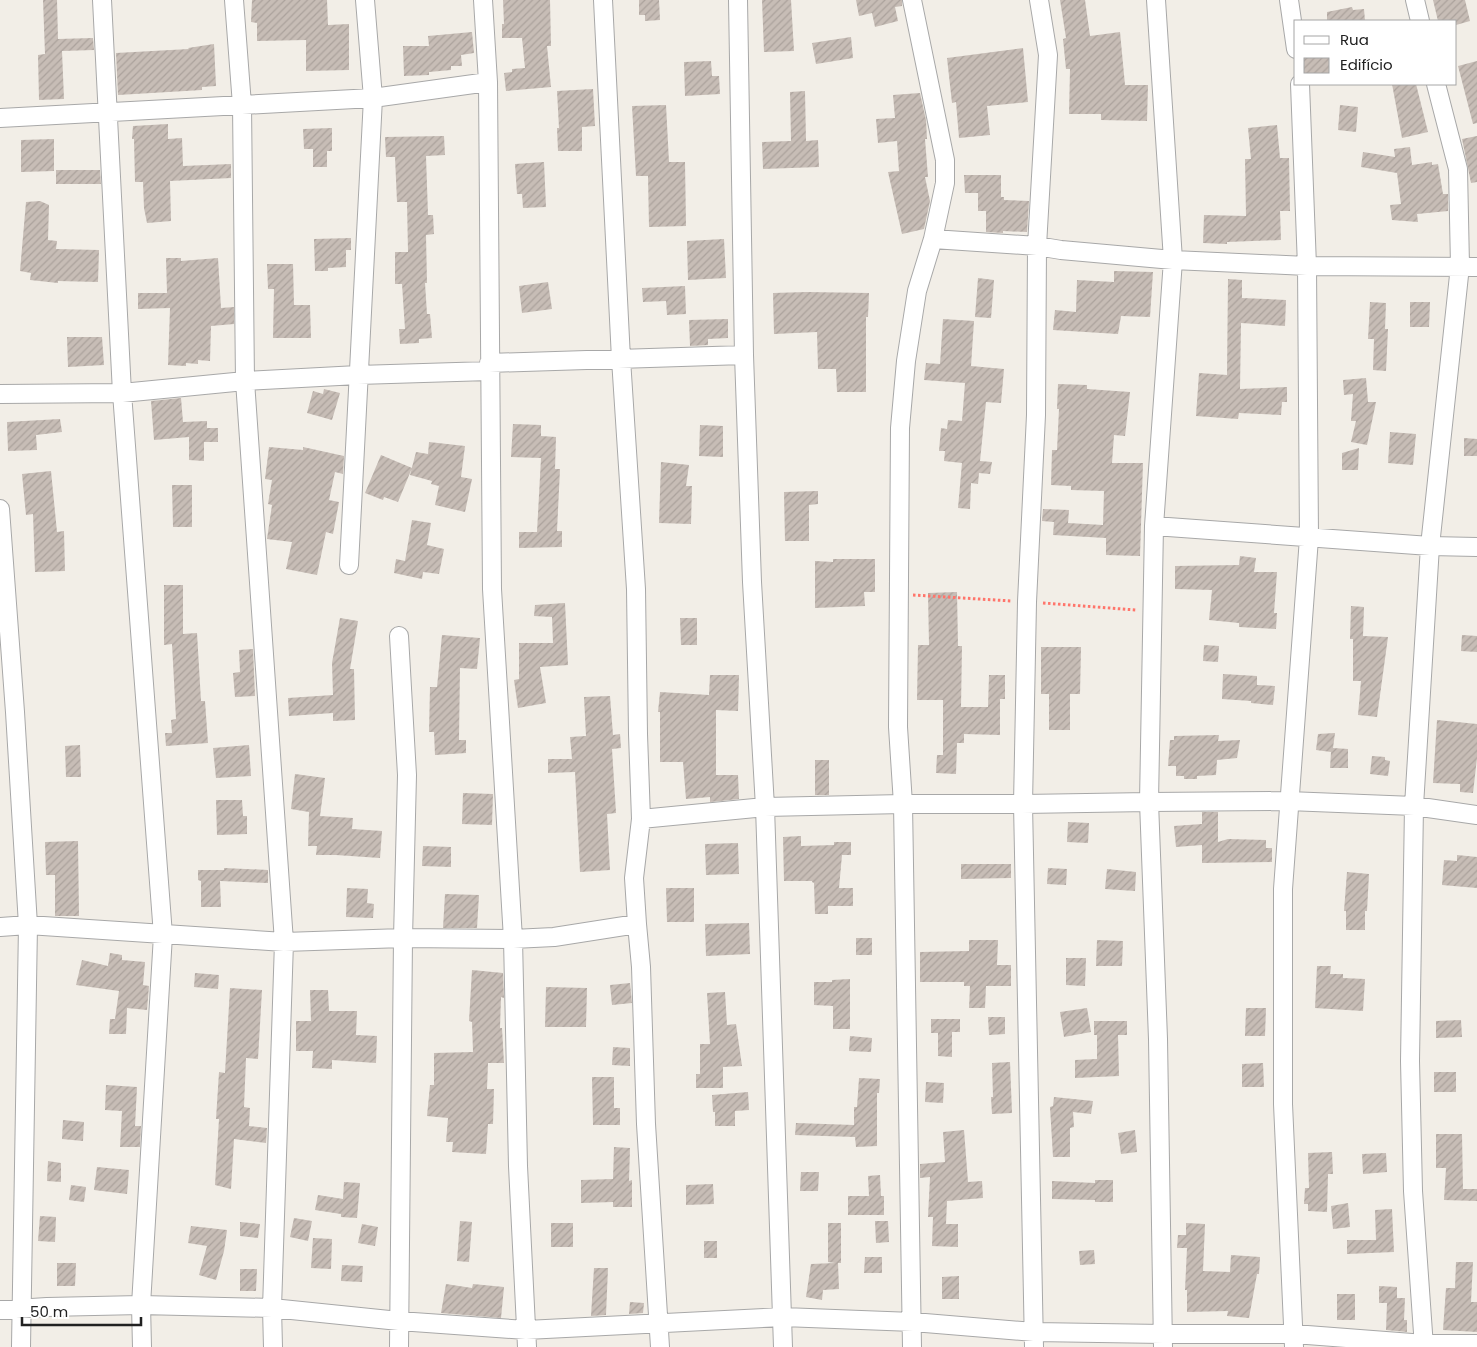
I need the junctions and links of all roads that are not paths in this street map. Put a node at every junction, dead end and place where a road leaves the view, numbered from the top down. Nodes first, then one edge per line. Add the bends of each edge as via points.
1 (102, 0) edge
2 (234, 0) edge
3 (365, 0) edge
4 (483, 0) edge
5 (603, 0) edge
6 (738, 0) edge
7 (912, 0) edge
8 (1039, 0) edge
9 (1156, 0) edge
10 (1290, 0) edge
11 (1415, 0) edge
12 (1420, 20) edge
13 (1294, 32) edge
14 (488, 82) junction
15 (1300, 85) edge
16 (1436, 85) edge
17 (373, 98) junction
18 (242, 105) junction
19 (107, 112) junction
20 (0, 118) edge
21 (932, 239) junction
22 (1037, 246) junction
23 (1173, 260) junction
24 (1307, 266) junction
25 (1469, 267) edge
26 (744, 355) junction
27 (621, 359) junction
28 (489, 367) junction
29 (358, 374) junction
30 (245, 381) junction
31 (122, 393) junction
32 (0, 394) edge
33 (0, 509) edge
34 (1154, 526) junction
35 (1310, 538) junction
36 (1430, 546) junction
37 (1477, 547) edge
38 (349, 565) dead end
39 (399, 636) dead end
40 (1288, 801) junction
41 (1149, 802) junction
42 (903, 804) junction
43 (1023, 804) junction
44 (1414, 806) junction
45 (765, 807) junction
46 (1477, 815) edge
47 (641, 819) junction
48 (637, 924) junction
49 (28, 925) junction
50 (0, 927) edge
51 (163, 935) junction
52 (403, 938) junction
53 (513, 939) junction
54 (284, 942) junction
55 (141, 1305) junction
56 (272, 1308) junction
57 (21, 1309) junction
58 (0, 1310) edge
59 (783, 1317) junction
60 (399, 1321) junction
61 (913, 1322) junction
62 (660, 1324) junction
63 (526, 1338) edge
64 (1034, 1339) edge
65 (1294, 1340) edge
66 (1163, 1341) edge
67 (1477, 1344) edge
68 (1424, 1345) edge
69 (21, 1347) edge
70 (142, 1347) edge
71 (273, 1347) edge
72 (399, 1347) edge
73 (660, 1347) edge
74 (783, 1347) edge
75 (912, 1347) edge

1 - 19 street
2 - 18 street
3 - 17 street
4 - 14 street
5 - 27 street
6 - 26 street
7 - 21 street via 946,160 945,183
8 - 22 street via 1048,55
9 - 23 street
10 - 13 street
11 - 12 street
14 - 17 street
14 - 28 street
15 - 24 street
16 - 25 street via 1458,169
17 - 18 street
17 - 29 street
18 - 19 street
18 - 30 street
19 - 20 street
19 - 31 street
21 - 22 street
21 - 42 street via 917,291 900,428 898,727
22 - 23 street
22 - 43 street via 1036,415 1027,602
23 - 24 street
23 - 34 street
24 - 25 street
24 - 35 street
25 - 36 street
26 - 27 street
26 - 45 street via 752,582
27 - 28 street
27 - 47 street via 636,589
28 - 29 street
28 - 53 street via 492,589
29 - 30 street
29 - 38 street
30 - 31 street
30 - 54 street
31 - 32 street
31 - 51 street
33 - 49 street
34 - 35 street
34 - 41 street
35 - 36 street
35 - 40 street
36 - 37 street
36 - 44 street
39 - 52 street via 407,775
40 - 41 street
40 - 44 street
40 - 65 street via 1282,889 1283,1104
41 - 43 street
41 - 66 street via 1158,1039
42 - 43 street
42 - 45 street
42 - 61 street
43 - 64 street
44 - 46 street
44 - 68 street via 1410,1061
45 - 47 street
45 - 59 street
47 - 48 street via 634,878
48 - 53 street
48 - 62 street
49 - 50 street
49 - 51 street
49 - 57 street
51 - 54 street
51 - 55 street
52 - 53 street
52 - 54 street
52 - 60 street
53 - 63 street
54 - 56 street
55 - 56 street
55 - 57 street
55 - 70 street
56 - 60 street
56 - 71 street
57 - 58 street
57 - 69 street
59 - 61 street
59 - 62 street
59 - 74 street
60 - 63 street
60 - 72 street
61 - 64 street
61 - 75 street
62 - 63 street
62 - 73 street
64 - 66 street
65 - 66 street
65 - 68 street
67 - 68 street

